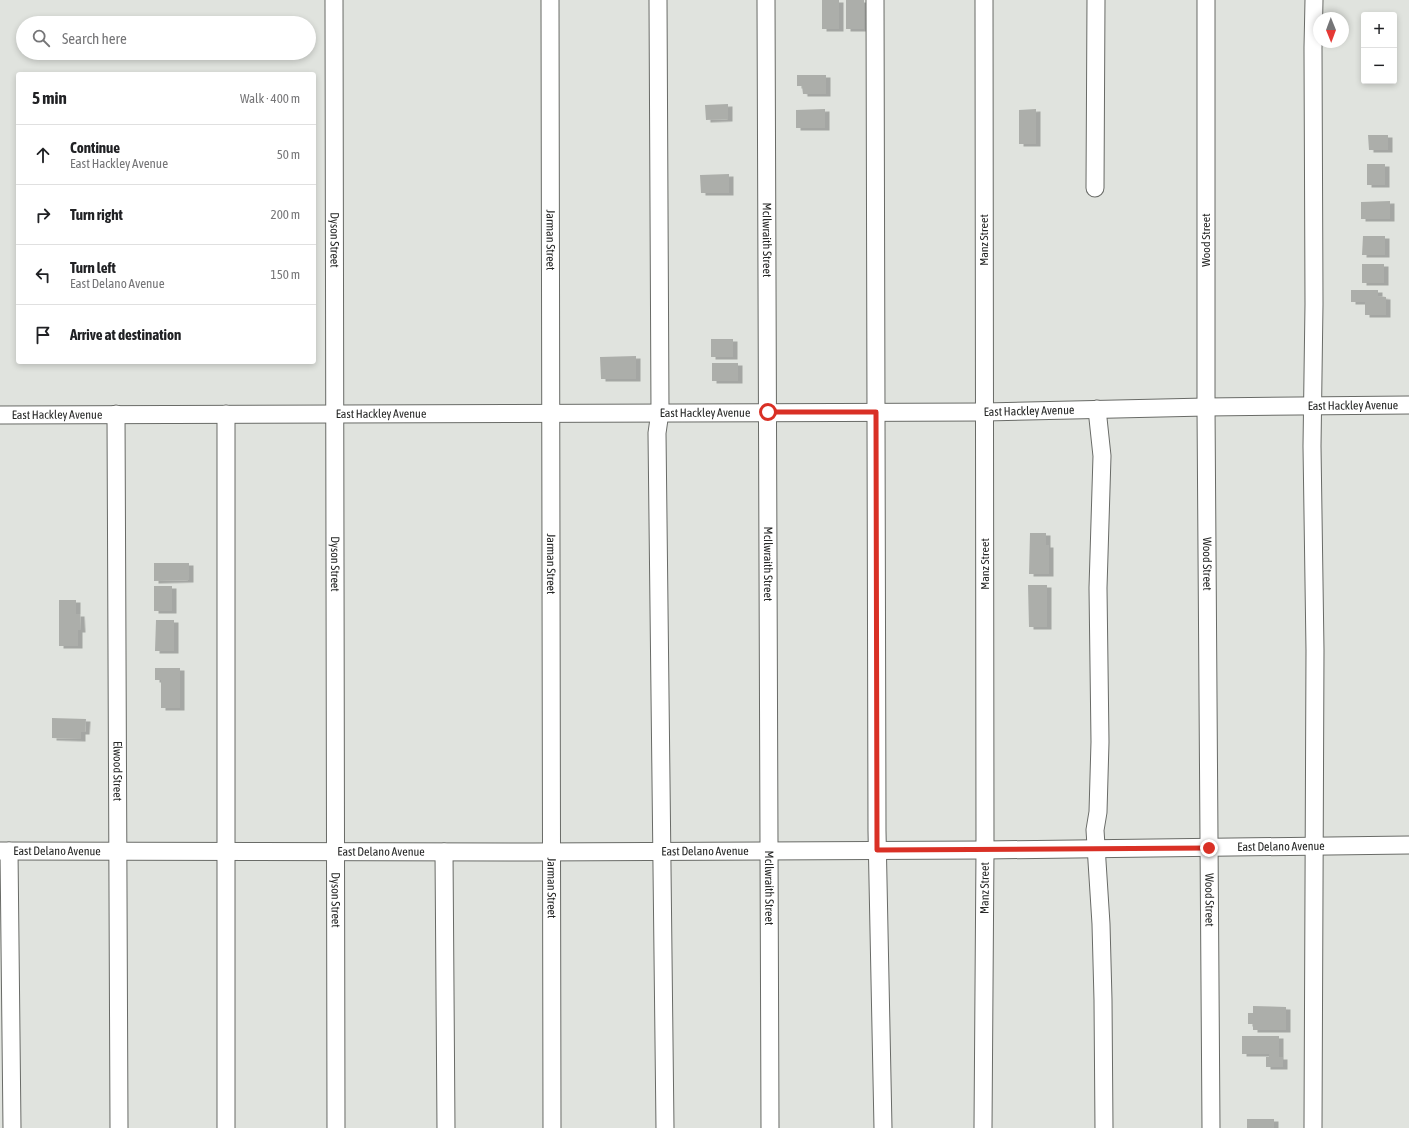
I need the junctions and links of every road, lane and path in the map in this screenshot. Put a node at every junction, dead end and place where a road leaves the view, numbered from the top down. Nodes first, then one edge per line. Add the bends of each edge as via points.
1 (334, 0) edge
2 (550, 0) edge
3 (658, 0) edge
4 (766, 0) edge
5 (875, 0) edge
6 (984, 0) edge
7 (1096, 0) edge
8 (1206, 0) edge
9 (1314, 0) edge
10 (1095, 188) dead end
11 (1409, 405) edge
12 (1312, 406) junction
13 (1206, 407) junction
14 (1097, 409) junction
15 (660, 412) junction
16 (768, 412) junction
17 (876, 412) junction
18 (985, 412) junction
19 (551, 413) junction
20 (116, 414) junction
21 (226, 414) junction
22 (334, 414) junction
23 (0, 415) edge
24 (1409, 845) edge
25 (1315, 846) junction
26 (1209, 848) junction
27 (1096, 849) junction
28 (877, 850) junction
29 (985, 850) junction
30 (5, 851) edge
31 (118, 851) junction
32 (226, 851) junction
33 (662, 851) junction
34 (769, 851) junction
35 (336, 852) junction
36 (444, 852) junction
37 (551, 852) junction
38 (12, 1128) edge
39 (119, 1128) edge
40 (226, 1128) edge
41 (336, 1128) edge
42 (446, 1128) edge
43 (552, 1128) edge
44 (665, 1128) edge
45 (770, 1128) edge
46 (883, 1128) edge
47 (983, 1128) edge
48 (1104, 1128) edge
49 (1211, 1128) edge
50 (1313, 1128) edge

1 - 22 street, Dyson Street
2 - 19 street, Jarman Street
3 - 15 street
4 - 16 street, McIlwraith Street
5 - 17 street
6 - 18 street, Manz Street
7 - 10 street
8 - 13 street, Wood Street
9 - 12 street
11 - 12 street, East Hackley Avenue
12 - 13 street, East Hackley Avenue
12 - 25 street
13 - 14 street, East Hackley Avenue
13 - 26 street, Wood Street
14 - 18 street, East Hackley Avenue
14 - 27 street via 1102,456 1098,588 1100,742
15 - 16 street, East Hackley Avenue
15 - 19 street, East Hackley Avenue
15 - 33 street via 657,433
16 - 17 street, East Hackley Avenue
16 - 34 street, McIlwraith Street
17 - 18 street, East Hackley Avenue
17 - 28 street
18 - 29 street, Manz Street
19 - 22 street, East Hackley Avenue
19 - 37 street, Jarman Street
20 - 21 street, East Hackley Avenue
20 - 23 street, East Hackley Avenue
20 - 31 street, Elwood Street
21 - 22 street, East Hackley Avenue
21 - 32 street
22 - 35 street, Dyson Street
24 - 25 street, East Delano Avenue
25 - 26 street, East Delano Avenue
25 - 50 street
26 - 27 street, East Delano Avenue
26 - 49 street, Wood Street
27 - 29 street, East Delano Avenue
27 - 48 street via 1103,985
28 - 29 street, East Delano Avenue
28 - 34 street, East Delano Avenue
28 - 46 street
29 - 47 street, Manz Street
30 - 31 street, East Delano Avenue
30 - 38 street
31 - 32 street, East Delano Avenue
31 - 39 street, Elwood Street
32 - 35 street, East Delano Avenue
32 - 40 street
33 - 34 street, East Delano Avenue
33 - 37 street, East Delano Avenue
33 - 44 street
34 - 45 street, McIlwraith Street
35 - 36 street, East Delano Avenue
35 - 41 street, Dyson Street
36 - 37 street, East Delano Avenue
36 - 42 street
37 - 43 street, Jarman Street

